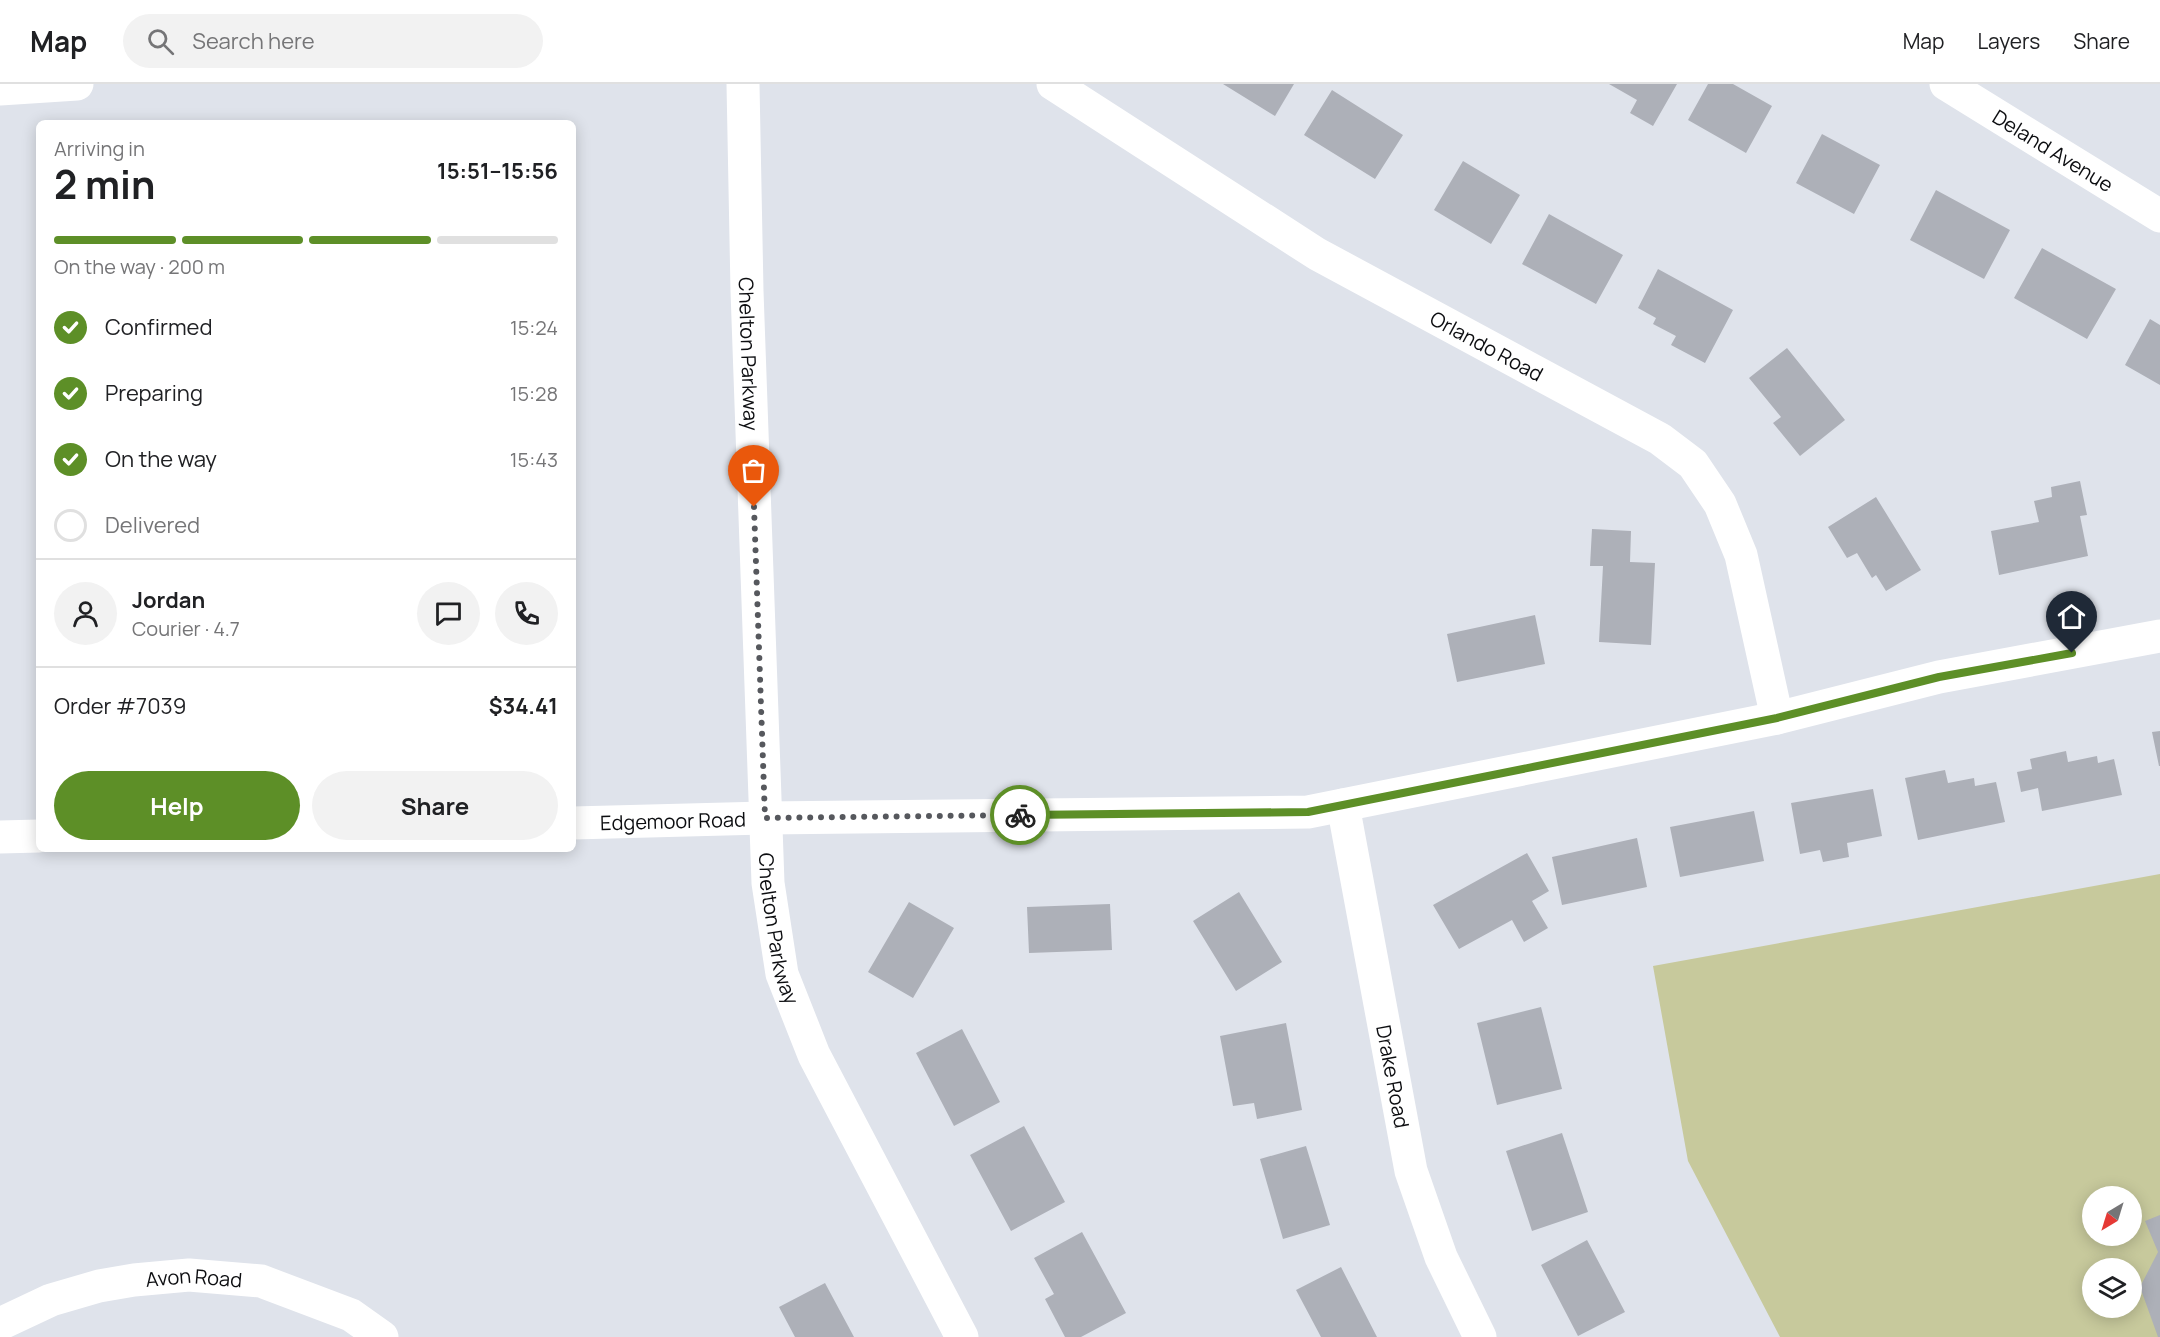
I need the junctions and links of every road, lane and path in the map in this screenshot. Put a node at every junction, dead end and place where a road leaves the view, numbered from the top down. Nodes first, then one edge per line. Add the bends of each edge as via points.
1 (77, 84) edge
2 (743, 84) edge
3 (1053, 84) edge
4 (1946, 84) edge
5 (0, 89) edge
6 (2160, 216) edge
7 (2160, 636) edge
8 (1777, 718) junction
9 (1343, 805) junction
10 (765, 818) junction
11 (576, 823) edge
12 (36, 836) edge
13 (0, 837) edge
14 (0, 1324) edge
15 (382, 1337) edge
16 (962, 1337) edge
17 (1480, 1337) edge

1 - 5 street
2 - 10 street, Chelton Parkway
3 - 8 street, Orlando Road via 1317,254 1660,439 1693,464 1720,504 1741,555
4 - 6 street, Deland Avenue
7 - 8 street, Edgemoor Road via 1939,677
8 - 9 street, Edgemoor Road
9 - 10 street, Edgemoor Road via 1308,812
9 - 17 street, Drake Road via 1411,1171 1441,1257
10 - 11 street, Edgemoor Road
10 - 16 street, Chelton Parkway via 768,884 782,974 814,1055
12 - 13 street
14 - 15 street, Avon Road via 51,1300 99,1286 189,1275 261,1281 351,1316

